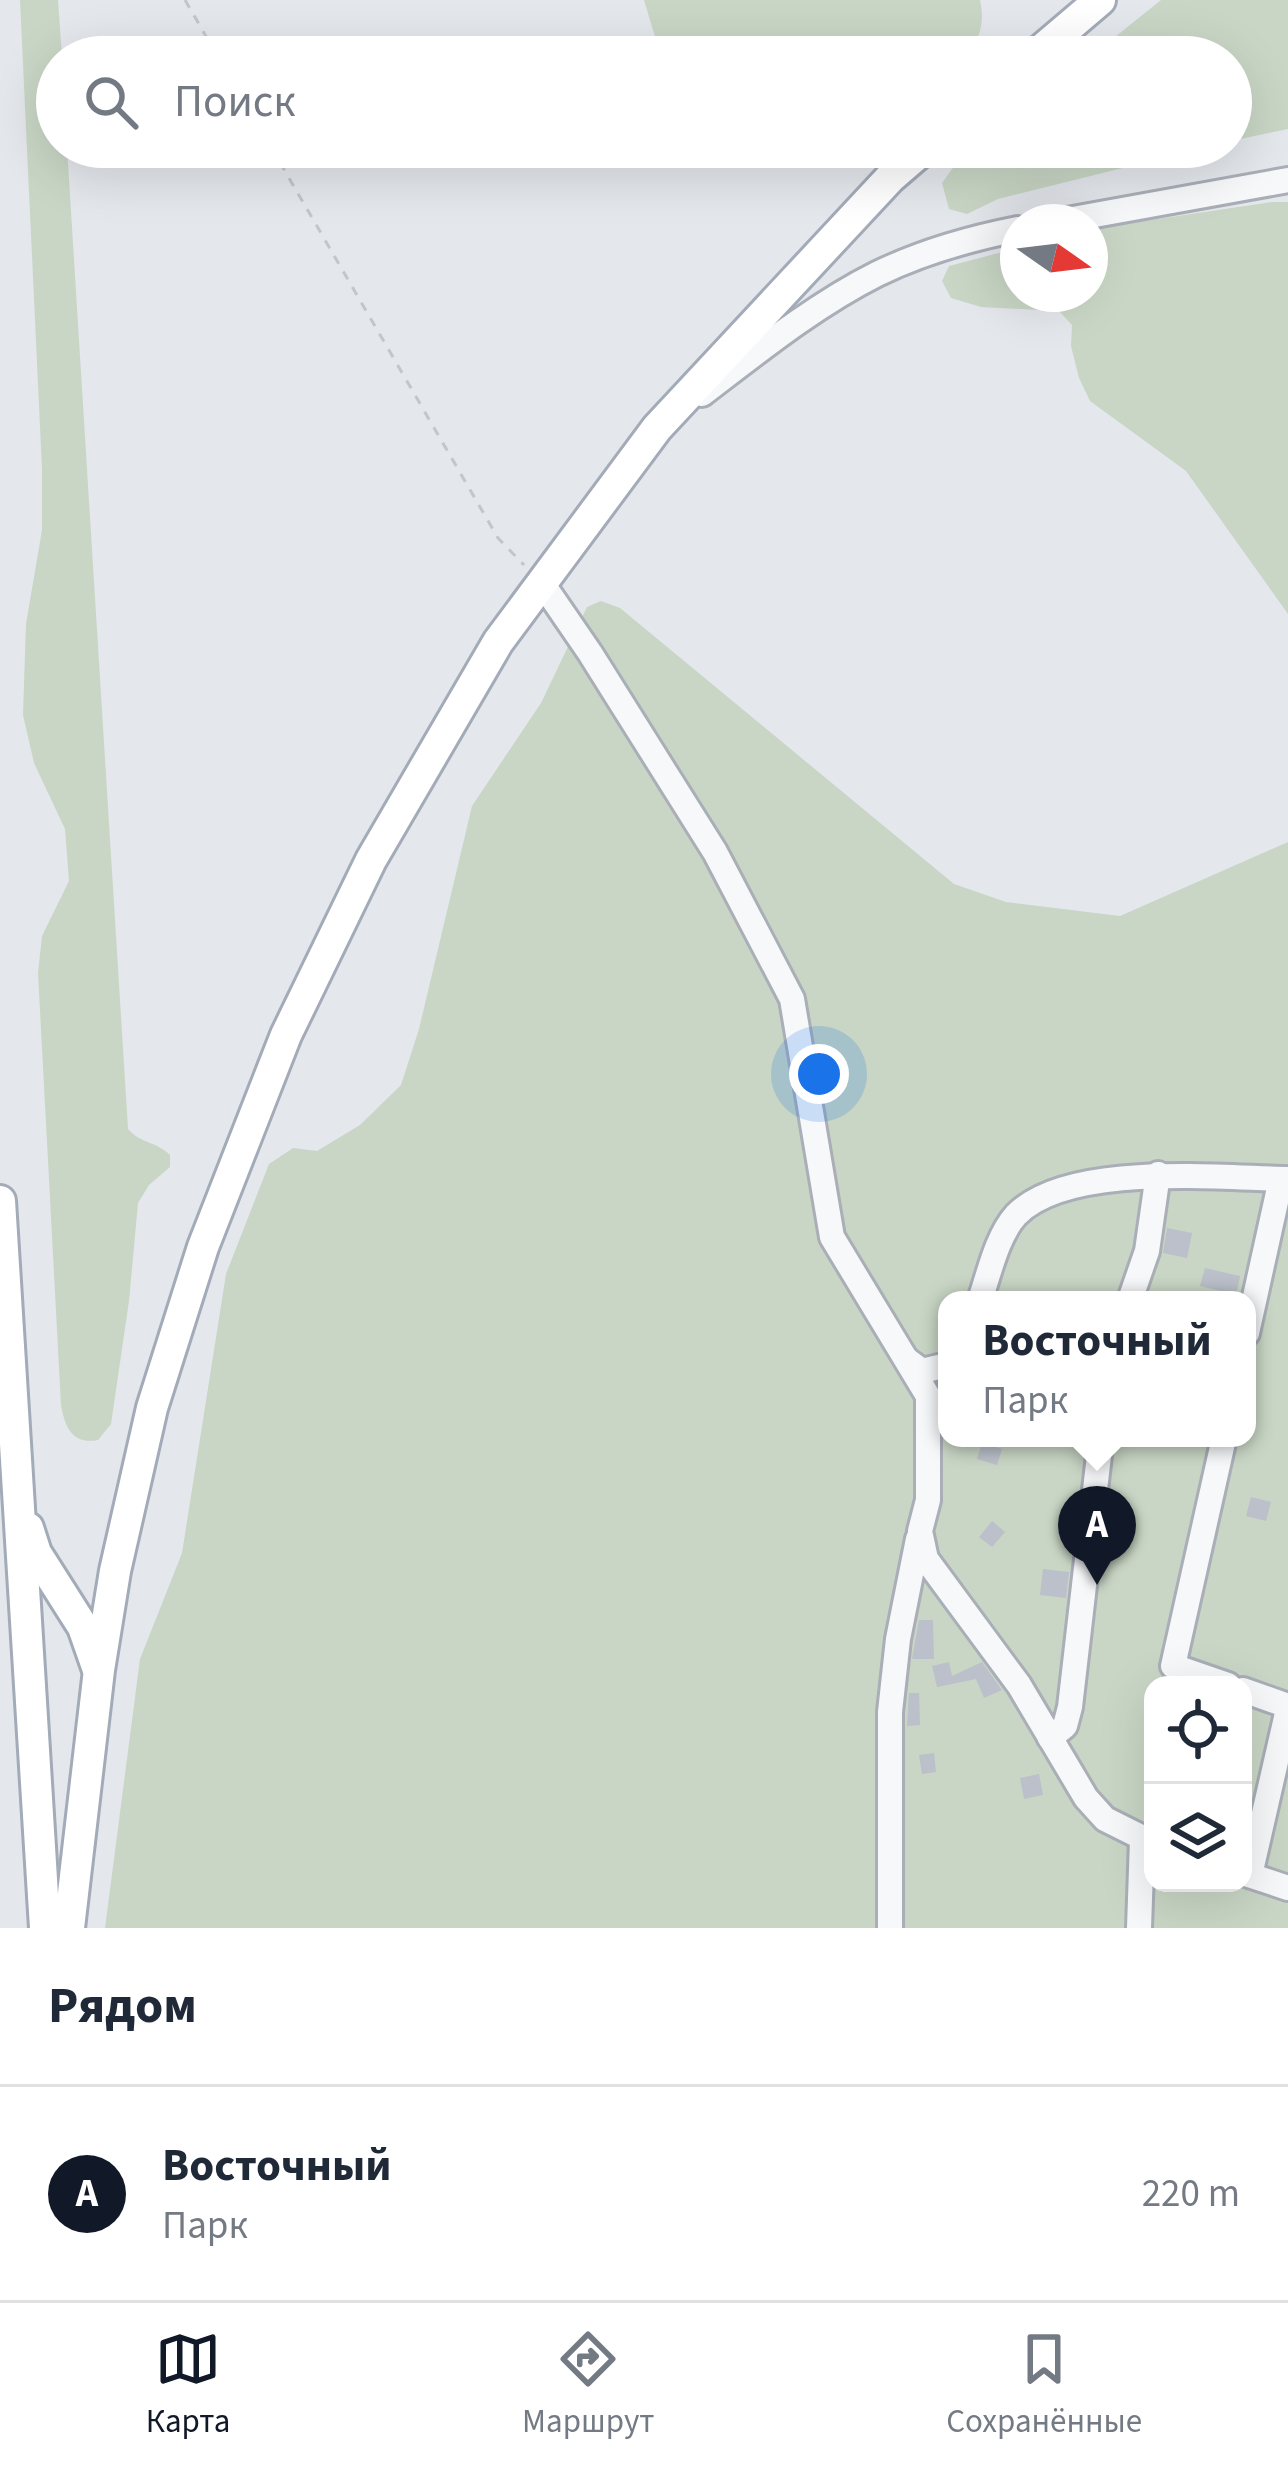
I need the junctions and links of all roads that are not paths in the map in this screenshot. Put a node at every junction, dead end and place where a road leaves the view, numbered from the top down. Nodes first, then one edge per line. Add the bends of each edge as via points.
1 (1100, 0) edge
2 (1058, 36) edge
3 (903, 168) edge
4 (1288, 180) edge
5 (1108, 213) edge
6 (1000, 233) edge
7 (657, 428) junction
8 (542, 583) junction
9 (1158, 1174) junction
10 (1284, 1179) edge
11 (0, 1202) edge
12 (983, 1291) edge
13 (1133, 1291) edge
14 (1256, 1296) edge
15 (906, 1358) junction
16 (938, 1367) edge
17 (1100, 1447) edge
18 (1222, 1447) edge
19 (17, 1494) junction
20 (920, 1531) junction
21 (99, 1670) junction
22 (1202, 1676) edge
23 (1252, 1693) edge
24 (1288, 1707) edge
25 (1050, 1738) junction
26 (1144, 1840) edge
27 (1252, 1854) edge
28 (1144, 1874) edge
29 (1252, 1876) edge
30 (1288, 1888) edge
31 (45, 1928) edge
32 (69, 1928) edge
33 (890, 1928) edge
34 (1139, 1928) edge

1 - 2 main road
3 - 7 main road
4 - 5 street
6 - 7 street via 878,273
7 - 8 main road
8 - 15 street via 770,950 792,999 832,1237
8 - 21 main road via 498,642 371,860 286,1035 203,1247 152,1408
9 - 10 street
9 - 12 street via 1035,1201 1004,1235
9 - 13 street
10 - 14 street
11 - 19 main road
15 - 16 street via 922,1371
15 - 20 street via 928,1396 928,1500
17 - 25 street via 1070,1707 1065,1726
18 - 22 street via 1173,1666
19 - 21 main road via 36,1553
19 - 31 main road
20 - 25 street via 939,1581
20 - 33 street via 890,1712
21 - 32 main road
23 - 24 street
24 - 27 street
25 - 26 street via 1086,1798
28 - 34 street
29 - 30 street

